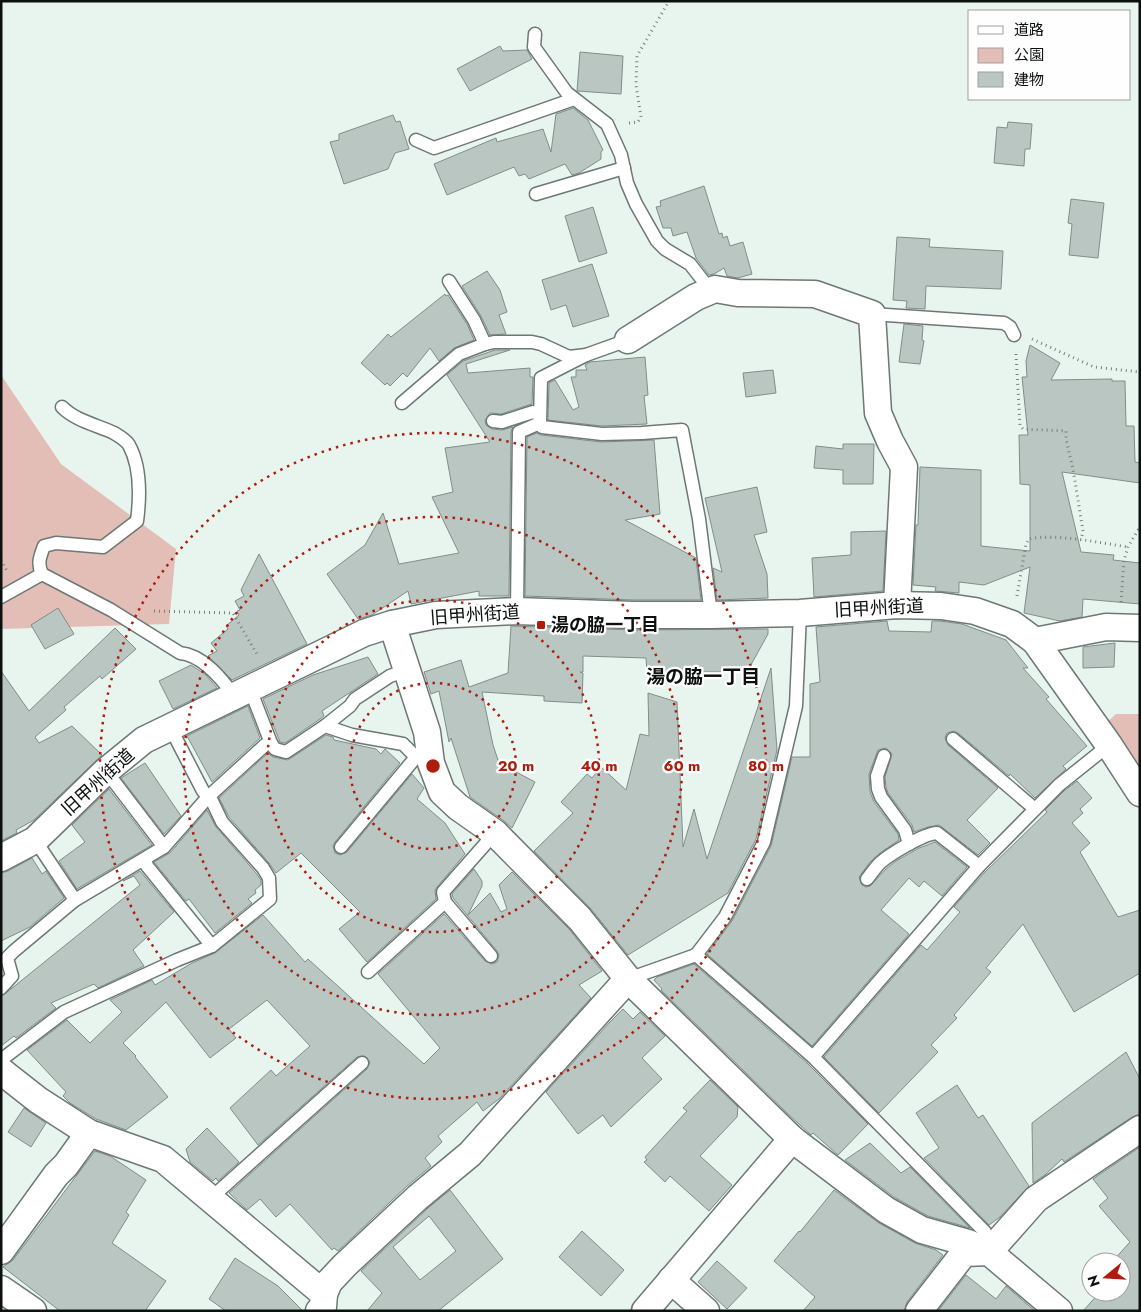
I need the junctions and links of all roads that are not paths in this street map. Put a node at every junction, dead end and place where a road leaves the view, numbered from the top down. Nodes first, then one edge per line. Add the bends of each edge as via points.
1 (535, 34) dead end
2 (574, 100) junction
3 (416, 140) dead end
4 (624, 168) junction
5 (536, 194) dead end
6 (449, 280) dead end
7 (715, 289) junction
8 (872, 314) junction
9 (1014, 335) road end
10 (628, 340) joint
11 (485, 344) junction
12 (586, 355) junction
13 (402, 402) dead end
14 (62, 407) dead end
15 (540, 419) junction
16 (493, 421) dead end
17 (42, 574) junction
18 (1, 597) edge
19 (897, 605) junction
20 (517, 611) junction
21 (800, 613) junction
22 (711, 615) junction
23 (392, 624) junction
24 (1133, 627) edge
25 (1035, 641) junction
26 (407, 670) junction
27 (242, 692) junction
28 (325, 726) junction
29 (170, 727) junction
30 (953, 739) dead end
31 (271, 743) junction
32 (1109, 745) junction
33 (884, 756) dead end
34 (423, 760) junction
35 (106, 771) junction
36 (1140, 793) edge
37 (208, 797) junction
38 (1035, 809) junction
39 (495, 833) junction
40 (35, 840) junction
41 (909, 844) junction
42 (164, 847) junction
43 (341, 847) dead end
44 (1, 858) edge
45 (145, 860) junction
46 (979, 866) junction
47 (867, 879) dead end
48 (75, 900) junction
49 (445, 902) junction
50 (212, 946) junction
51 (696, 955) junction
52 (491, 956) dead end
53 (4, 958) edge
54 (368, 972) dead end
55 (628, 979) junction
56 (1, 988) edge
57 (813, 1057) junction
58 (1, 1060) edge
59 (362, 1063) dead end
60 (1, 1071) edge
61 (1140, 1129) edge
62 (89, 1133) junction
63 (792, 1139) junction
64 (211, 1198) junction
65 (1, 1251) edge
66 (989, 1252) junction
67 (671, 1280) junction
68 (1, 1289) edge
69 (323, 1306) edge
70 (1049, 1308) edge
71 (33, 1311) edge
72 (645, 1311) edge
73 (706, 1311) edge
74 (919, 1311) edge

1 - 2 lane via 534,47
2 - 3 lane via 434,148
2 - 4 lane via 607,124
4 - 5 lane
4 - 7 lane via 636,204 657,241 690,264 704,282
6 - 11 lane
7 - 8 street via 738,293 815,294
7 - 10 street via 696,297
8 - 9 lane via 1004,323
8 - 19 street via 878,413 904,467
10 - 12 lane
11 - 12 lane via 532,342 569,357
11 - 13 lane via 459,354
12 - 15 lane via 540,378
14 - 17 lane via 69,414 116,434 128,443 136,465 140,503 137,521 103,547 56,542 44,546 38,566
15 - 16 lane via 533,412 502,422
15 - 20 lane via 519,432
15 - 22 lane via 542,427 602,434 682,430 699,519
17 - 18 lane
17 - 27 lane via 111,610 180,653 189,653
19 - 21 street, 旧甲州街道
19 - 25 street, 旧甲州街道 via 941,606 975,612 1012,624
20 - 22 street, 旧甲州街道
20 - 23 street, 旧甲州街道 via 436,615
21 - 22 street, 旧甲州街道
21 - 51 lane via 796,706 764,842 725,918
23 - 26 street
23 - 27 street, 旧甲州街道 via 364,633
24 - 25 street via 1106,627
25 - 32 street, 旧甲州街道
26 - 28 lane via 390,676 355,698
26 - 34 street via 427,732
27 - 29 street, 旧甲州街道
27 - 31 lane
28 - 31 lane via 286,752 275,749
28 - 34 lane via 352,735 403,744
29 - 35 street, 旧甲州街道 via 144,740
29 - 37 lane
30 - 38 lane
31 - 37 lane
32 - 36 street, 旧甲州街道
32 - 38 lane
33 - 41 lane via 877,776 880,797 905,830
34 - 39 street via 442,792
34 - 43 lane
35 - 40 street, 旧甲州街道
35 - 42 lane
37 - 42 lane
37 - 50 lane via 222,822 263,868 269,878 270,899
38 - 46 lane
39 - 49 lane via 443,892
39 - 55 street via 580,919
40 - 44 street, 旧甲州街道
40 - 48 lane
41 - 46 lane via 930,833 937,833
41 - 47 lane via 881,862
42 - 45 lane
45 - 48 lane
45 - 50 lane
46 - 57 lane
48 - 53 lane
49 - 52 lane
49 - 54 lane
50 - 58 lane via 64,1012
51 - 55 lane
51 - 57 lane
53 - 56 lane via 12,976
55 - 63 street
55 - 69 street via 470,1154 417,1198 329,1282
57 - 66 lane via 985,1232
59 - 64 lane
60 - 62 street
61 - 66 street via 1036,1199
62 - 64 street via 162,1159
62 - 65 street
63 - 66 street via 886,1210 922,1230
63 - 67 street
64 - 69 street
66 - 70 street
66 - 74 street via 964,1252
67 - 72 street
67 - 73 street
68 - 71 street

